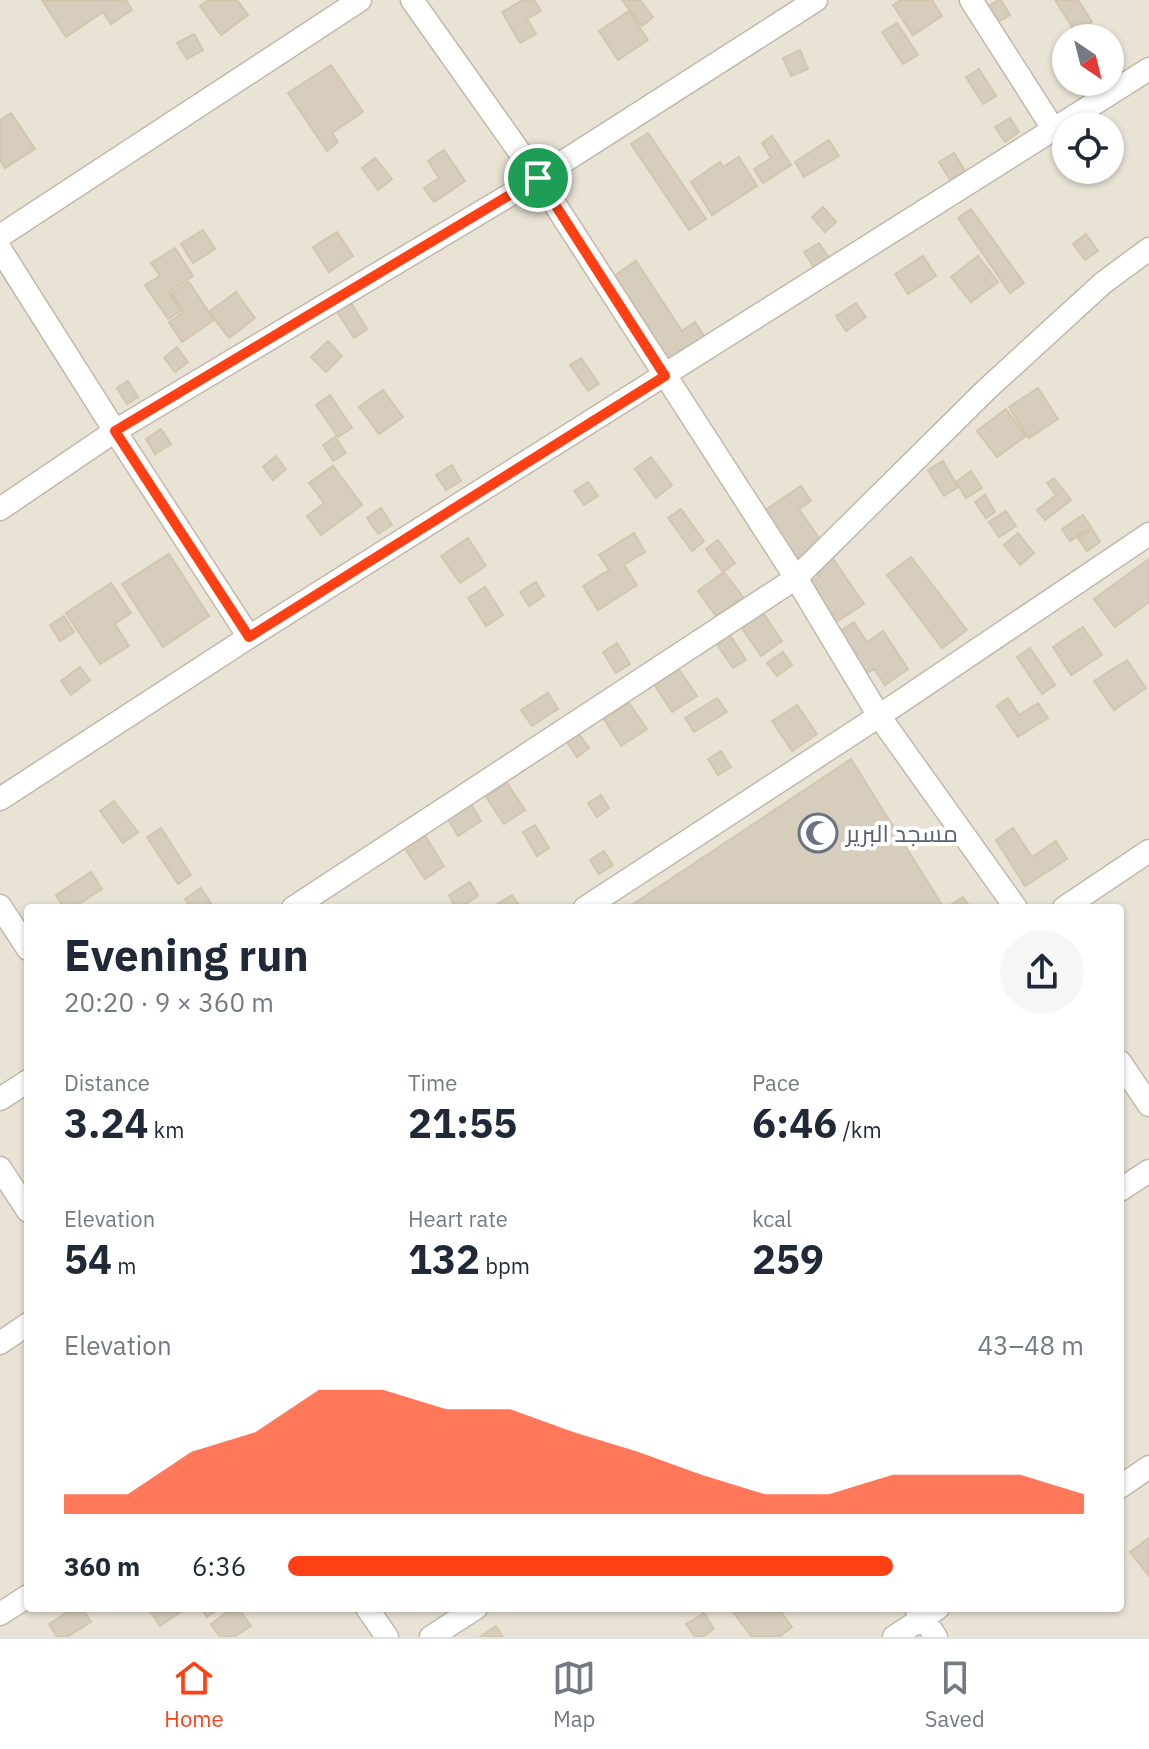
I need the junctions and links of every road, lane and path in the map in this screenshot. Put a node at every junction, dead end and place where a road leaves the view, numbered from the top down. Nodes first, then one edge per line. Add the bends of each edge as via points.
1 (360, 0) edge
2 (412, 0) edge
3 (816, 0) edge
4 (971, 0) edge
5 (1149, 69) edge
6 (1082, 112) edge
7 (1052, 127) edge
8 (1052, 131) edge
9 (538, 178) junction
10 (0, 236) edge
11 (0, 249) edge
12 (1149, 249) edge
13 (665, 376) junction
14 (115, 431) junction
15 (0, 509) edge
16 (1149, 534) edge
17 (796, 578) junction
18 (249, 637) junction
19 (879, 716) junction
20 (0, 799) edge
21 (1149, 851) edge
22 (299, 904) edge
23 (591, 904) edge
24 (1013, 904) edge
25 (1070, 904) edge
26 (0, 906) edge
27 (24, 943) edge
28 (1124, 1068) edge
29 (24, 1084) edge
30 (0, 1099) edge
31 (1149, 1105) edge
32 (0, 1168) edge
33 (1149, 1171) edge
34 (1124, 1187) edge
35 (24, 1205) edge
36 (24, 1327) edge
37 (0, 1343) edge
38 (1149, 1467) edge
39 (1124, 1484) edge
40 (24, 1599) edge
41 (370, 1612) edge
42 (470, 1612) edge
43 (0, 1614) edge
44 (928, 1618) edge
45 (387, 1637) edge
46 (431, 1637) edge
47 (894, 1637) edge

1 - 10 street
2 - 9 street
3 - 9 street
4 - 7 street
5 - 6 street
8 - 13 street
9 - 13 street
9 - 14 street
11 - 14 street
12 - 17 street via 1103,283 987,389
13 - 17 street
13 - 18 street
14 - 15 street
14 - 18 street
16 - 19 street
17 - 19 street
17 - 22 street
18 - 20 street
19 - 23 street
19 - 24 street
21 - 25 street
26 - 27 street
28 - 31 street
29 - 30 street
32 - 35 street
33 - 34 street
36 - 37 street
38 - 39 street
40 - 43 street
41 - 45 street
42 - 46 street
44 - 47 street

